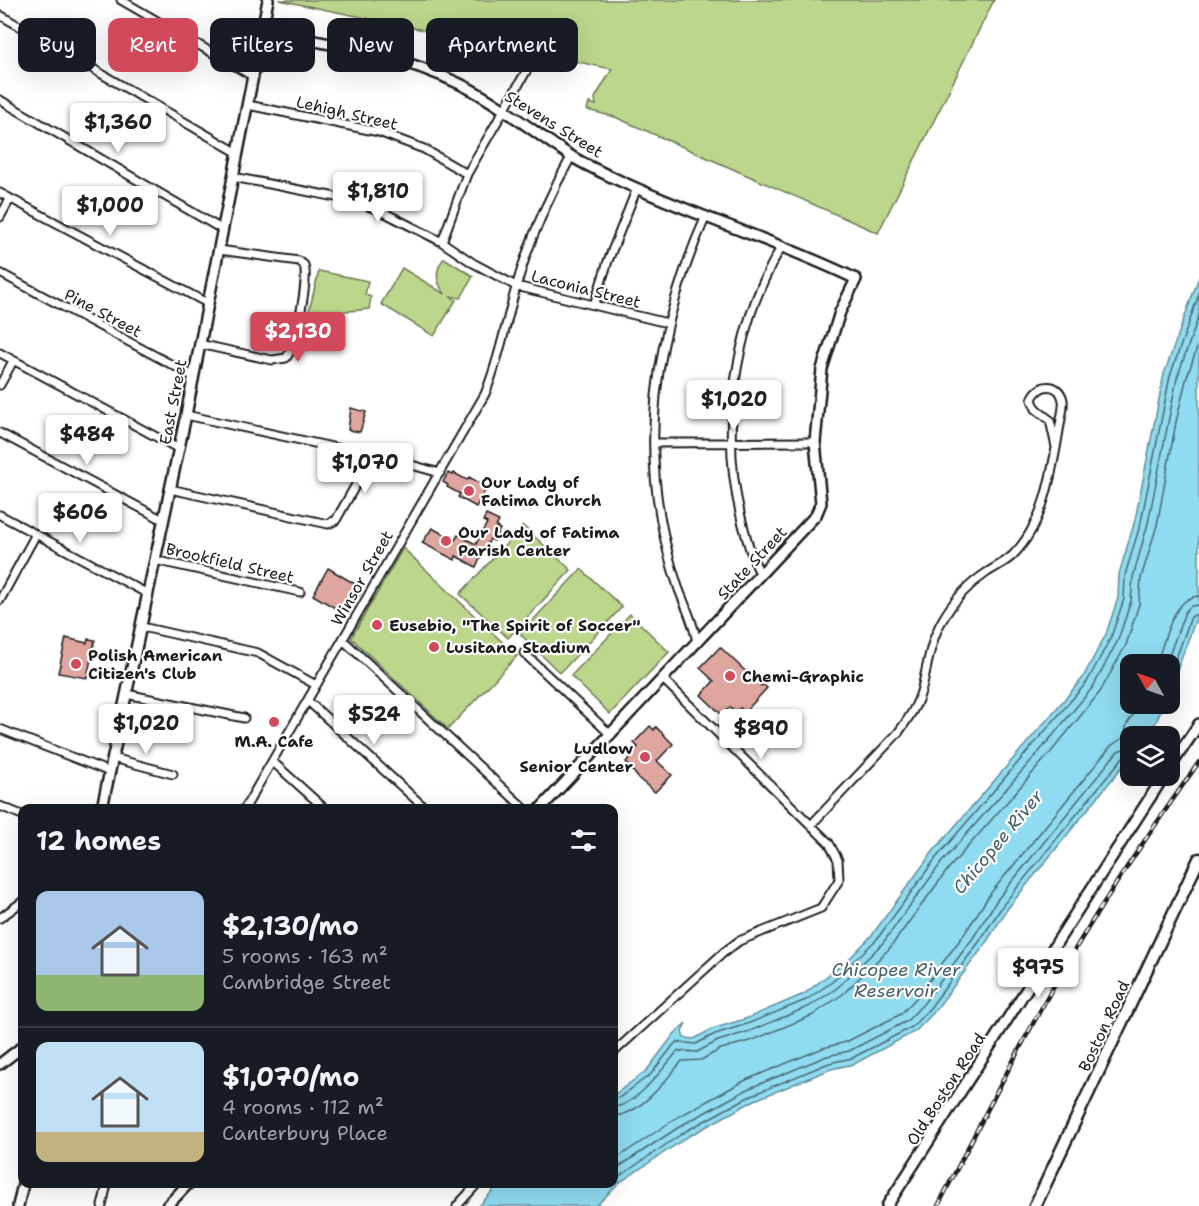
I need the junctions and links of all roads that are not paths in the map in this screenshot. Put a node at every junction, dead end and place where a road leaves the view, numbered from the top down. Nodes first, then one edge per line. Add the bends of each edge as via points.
1 (121, 0) edge
2 (268, 0) edge
3 (0, 15) edge
4 (265, 18) edge
5 (315, 43) edge
6 (255, 72) edge
7 (526, 72) edge
8 (254, 77) junction
9 (0, 100) edge
10 (248, 105) junction
11 (503, 110) junction
12 (238, 153) junction
13 (571, 157) junction
14 (467, 174) junction
15 (233, 177) junction
16 (637, 188) junction
17 (0, 193) edge
18 (10, 199) junction
19 (706, 216) junction
20 (0, 217) edge
21 (223, 230) junction
22 (442, 242) junction
23 (782, 246) junction
24 (219, 250) junction
25 (0, 273) edge
26 (856, 279) joint
27 (516, 286) junction
28 (207, 303) junction
29 (594, 305) junction
30 (667, 323) junction
31 (199, 344) junction
32 (0, 353) edge
33 (14, 361) junction
34 (193, 376) junction
35 (0, 385) edge
36 (186, 416) junction
37 (0, 433) edge
38 (654, 442) junction
39 (815, 442) junction
40 (731, 443) junction
41 (1056, 447) junction
42 (179, 448) junction
43 (372, 456) junction
44 (440, 473) junction
45 (170, 489) junction
46 (0, 515) edge
47 (163, 520) junction
48 (36, 534) junction
49 (154, 560) junction
50 (760, 573) junction
51 (300, 592) dead end
52 (148, 594) junction
53 (0, 600) edge
54 (142, 627) junction
55 (343, 640) junction
56 (697, 643) junction
57 (524, 653) dead end
58 (664, 680) junction
59 (316, 685) junction
60 (126, 694) junction
61 (308, 701) junction
62 (244, 718) dead end
63 (1199, 724) edge
64 (0, 729) edge
65 (611, 735) junction
66 (1180, 752) edge
67 (113, 758) junction
68 (273, 762) junction
69 (110, 772) junction
70 (173, 774) dead end
71 (1158, 786) edge
72 (103, 804) edge
73 (247, 804) edge
74 (320, 804) edge
75 (421, 804) edge
76 (520, 804) edge
77 (545, 804) edge
78 (0, 806) edge
79 (18, 813) edge
80 (811, 825) junction
81 (1199, 859) edge
82 (18, 905) edge
83 (0, 918) edge
84 (618, 1048) edge
85 (18, 1050) edge
86 (0, 1064) edge
87 (21, 1188) edge
88 (106, 1188) edge
89 (184, 1188) edge
90 (473, 1188) edge
91 (18, 1206) edge
92 (102, 1206) edge
93 (166, 1206) edge
94 (457, 1206) edge
95 (887, 1206) edge
96 (1035, 1206) edge

1 - 8 street
2 - 4 street, East Street
3 - 12 street
5 - 11 street, Stevens Street via 404,62 462,84
6 - 8 street, East Street
7 - 11 street
8 - 10 street, East Street
9 - 21 street
10 - 12 street, East Street
10 - 14 street, Lehigh Street via 379,132 424,149
11 - 13 street, Stevens Street
11 - 14 street
12 - 15 street, East Street
13 - 16 street, Stevens Street
13 - 27 street, Winsor Street via 546,204
14 - 22 street
15 - 21 street, East Street
15 - 22 street, Laconia Street via 377,209
16 - 19 street, Stevens Street
16 - 29 street
17 - 18 street
18 - 20 street
18 - 28 street
19 - 23 street, Stevens Street
19 - 30 street
21 - 24 street, East Street
22 - 27 street, Laconia Street
23 - 26 street, Stevens Street
23 - 40 street via 747,322
24 - 28 street, East Street
24 - 31 street via 299,261 304,265 306,281 286,358 272,360
25 - 34 street, Pine Street
26 - 39 street, State Street via 826,352
27 - 29 street, Laconia Street
27 - 44 street, Winsor Street via 490,381
28 - 31 street, East Street
29 - 30 street, Laconia Street
30 - 38 street via 654,399
31 - 34 street, East Street
32 - 33 street
33 - 35 street
33 - 42 street
34 - 36 street, East Street
36 - 42 street, East Street
36 - 43 street
37 - 47 street
38 - 40 street
38 - 56 street via 661,522
39 - 40 street
39 - 50 street, State Street via 820,509
40 - 50 street via 739,508 752,559
41 - 41 street via 1063,400 1052,386 1042,387 1032,400 1036,409 1050,420
41 - 80 street via 1039,513 1024,541 1012,556 971,584 941,621 909,719
42 - 45 street, East Street
43 - 44 street
43 - 45 street via 336,520 328,524
44 - 55 street, Winsor Street
45 - 47 street, East Street
46 - 48 street
47 - 49 street, East Street
48 - 52 street
48 - 53 street
49 - 51 street, Brookfield Street
49 - 52 street, East Street
50 - 56 street, State Street
52 - 54 street, East Street
54 - 59 street via 258,652
54 - 60 street, East Street
55 - 59 street, Winsor Street
55 - 76 street
56 - 58 street, State Street
57 - 65 street
58 - 65 street, State Street
58 - 80 street
59 - 61 street, Winsor Street
60 - 62 street
60 - 67 street, East Street
61 - 68 street, Winsor Street
61 - 75 street
63 - 66 street
64 - 69 street
65 - 77 street, State Street
67 - 69 street, East Street
67 - 70 street
68 - 73 street, Winsor Street
68 - 74 street
69 - 72 street, East Street
71 - 95 street, Old Boston Road
78 - 79 street
80 - 84 street via 829,843 838,860 839,880 821,908 740,941
81 - 96 main road, Boston Road
82 - 83 street
85 - 86 street
87 - 91 street
88 - 92 street
89 - 93 street
90 - 94 street

